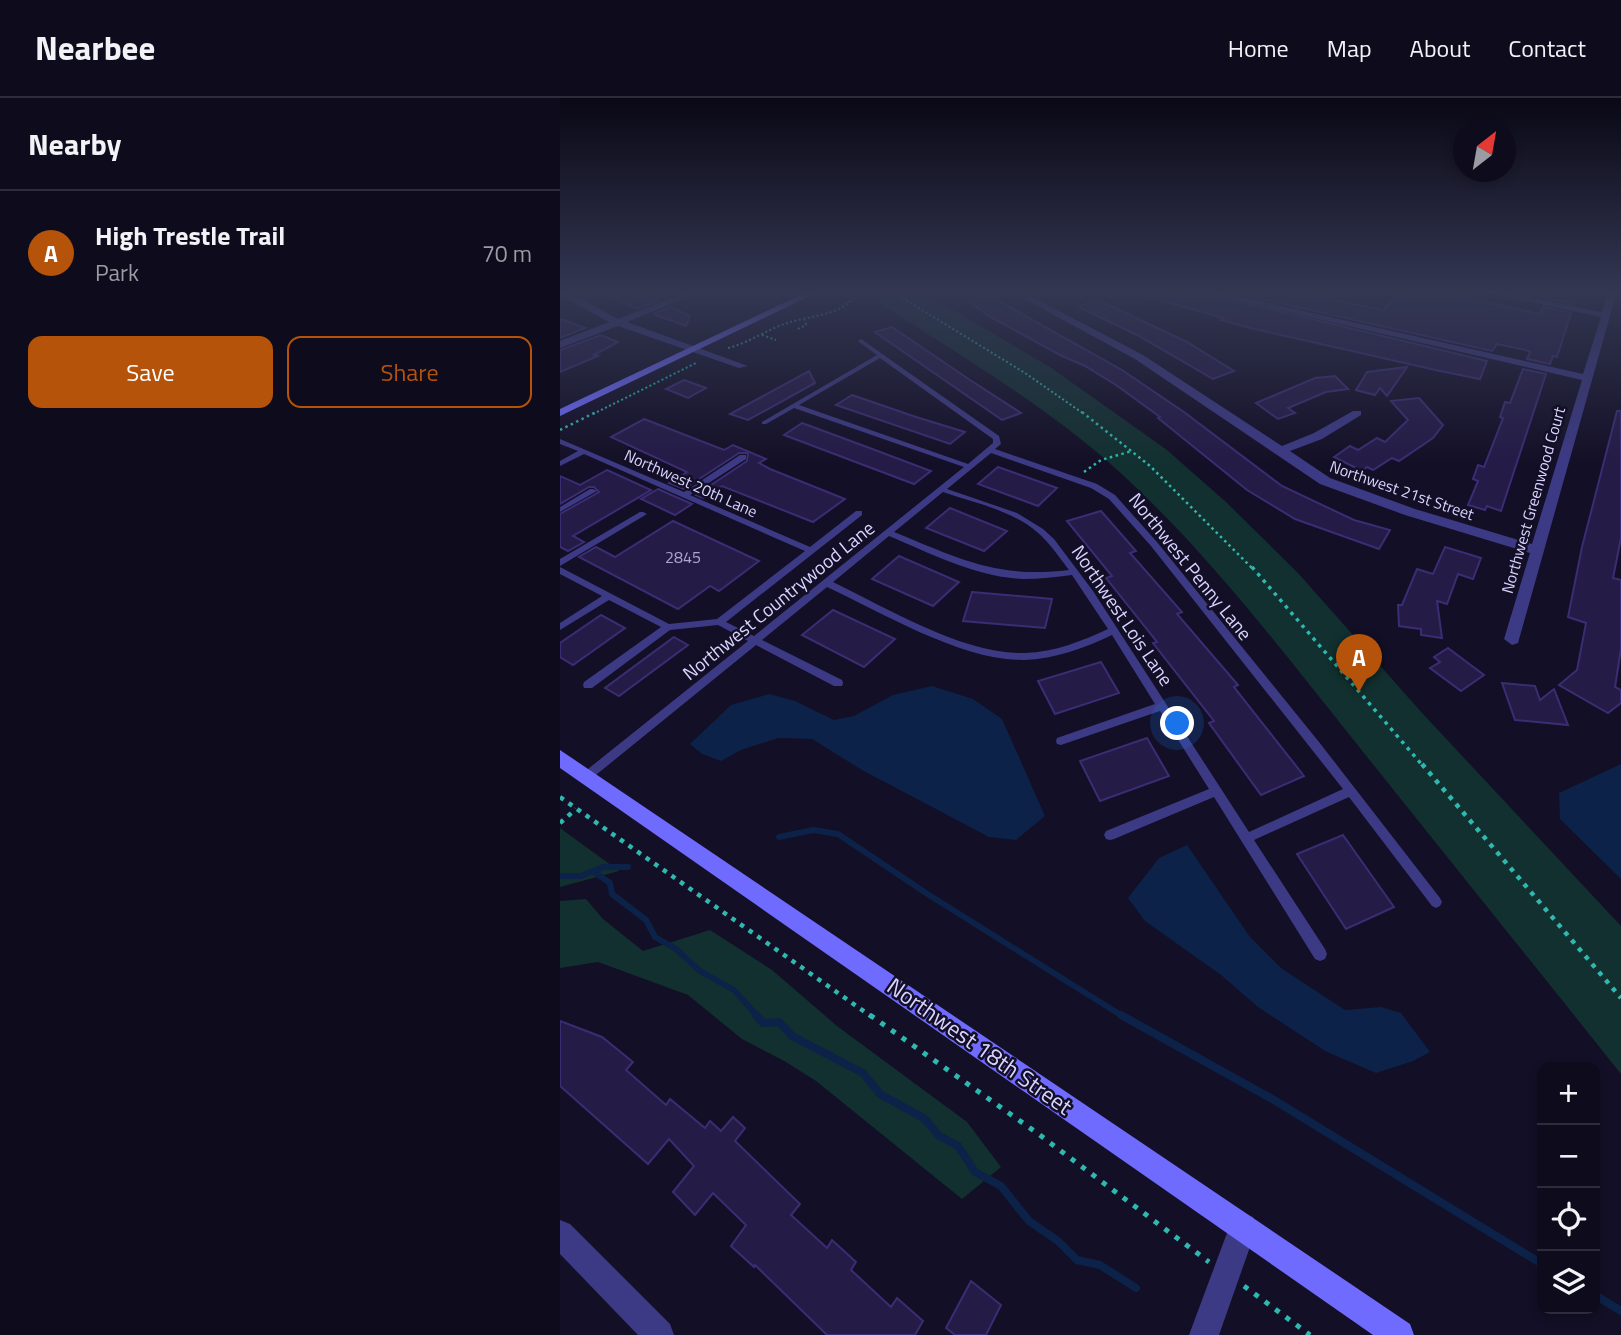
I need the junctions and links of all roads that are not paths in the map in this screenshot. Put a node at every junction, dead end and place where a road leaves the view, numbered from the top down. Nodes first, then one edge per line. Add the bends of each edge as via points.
1 (695, 349) joint
2 (872, 349) edge
3 (1123, 349) edge
4 (1456, 349) edge
5 (1594, 349) edge
6 (881, 355) junction
7 (743, 366) dead end
8 (1585, 378) junction
9 (794, 406) junction
10 (560, 413) edge
11 (1357, 413) dead end
12 (764, 423) dead end
13 (560, 441) edge
14 (990, 450) junction
15 (584, 451) junction
16 (1279, 451) junction
17 (743, 457) dead end
18 (560, 464) edge
19 (970, 467) junction
20 (943, 489) junction
21 (593, 491) dead end
22 (684, 495) junction
23 (560, 510) edge
24 (859, 513) dead end
25 (643, 514) dead end
26 (889, 533) junction
27 (811, 550) junction
28 (1536, 550) junction
29 (560, 564) edge
30 (560, 570) edge
31 (1073, 572) junction
32 (827, 583) junction
33 (608, 596) junction
34 (719, 622) junction
35 (560, 627) edge
36 (668, 627) junction
37 (1113, 631) junction
38 (1512, 639) dead end
39 (755, 641) junction
40 (838, 683) dead end
41 (588, 685) dead end
42 (1163, 706) junction
43 (1061, 741) dead end
44 (560, 758) edge
45 (587, 776) junction
46 (1217, 791) junction
47 (1351, 791) junction
48 (1110, 835) dead end
49 (1247, 838) junction
50 (1436, 902) dead end
51 (1320, 954) dead end
52 (1243, 1227) junction
53 (560, 1234) edge
54 (659, 1335) edge
55 (1204, 1335) edge
56 (1399, 1335) edge

1 - 7 street
1 - 10 main road
2 - 6 lane
3 - 16 street, Northwest 21st Street
4 - 8 street
5 - 8 street, Northwest Greenwood Court
6 - 9 lane
6 - 14 lane via 996,439
8 - 28 street, Northwest Greenwood Court
9 - 12 lane
9 - 19 lane
11 - 16 street via 1318,436
13 - 15 lane, Northwest 20th Lane
14 - 19 lane, Northwest Countrywood Lane
14 - 47 lane, Northwest Penny Lane via 1112,497
15 - 18 lane
15 - 22 lane, Northwest 20th Lane
16 - 28 street, Northwest 21st Street via 1346,491
17 - 22 lane
19 - 20 lane, Northwest Countrywood Lane
20 - 26 lane, Northwest Countrywood Lane
20 - 31 lane, Northwest Lois Lane via 1035,527
21 - 23 lane
22 - 27 lane, Northwest 20th Lane
24 - 27 lane
25 - 29 lane
26 - 31 lane via 991,573 1050,576
26 - 32 lane, Northwest Countrywood Lane
27 - 34 lane
28 - 38 street, Northwest Greenwood Court
30 - 33 lane
31 - 37 lane, Northwest Lois Lane
32 - 37 lane via 957,642 994,653 1046,654 1084,645
32 - 39 lane, Northwest Countrywood Lane
33 - 35 lane
33 - 36 lane
34 - 36 lane
34 - 39 lane
36 - 41 lane
37 - 42 lane, Northwest Lois Lane
39 - 40 lane
39 - 45 lane, Northwest Countrywood Lane
42 - 43 lane
42 - 46 lane, Northwest Lois Lane
44 - 45 main road, Northwest 18th Street
45 - 52 main road, Northwest 18th Street
46 - 48 lane
46 - 49 lane, Northwest Lois Lane
47 - 49 lane
47 - 50 lane, Northwest Penny Lane
49 - 51 lane, Northwest Lois Lane
52 - 55 street
52 - 56 main road, Northwest 18th Street
53 - 54 street

